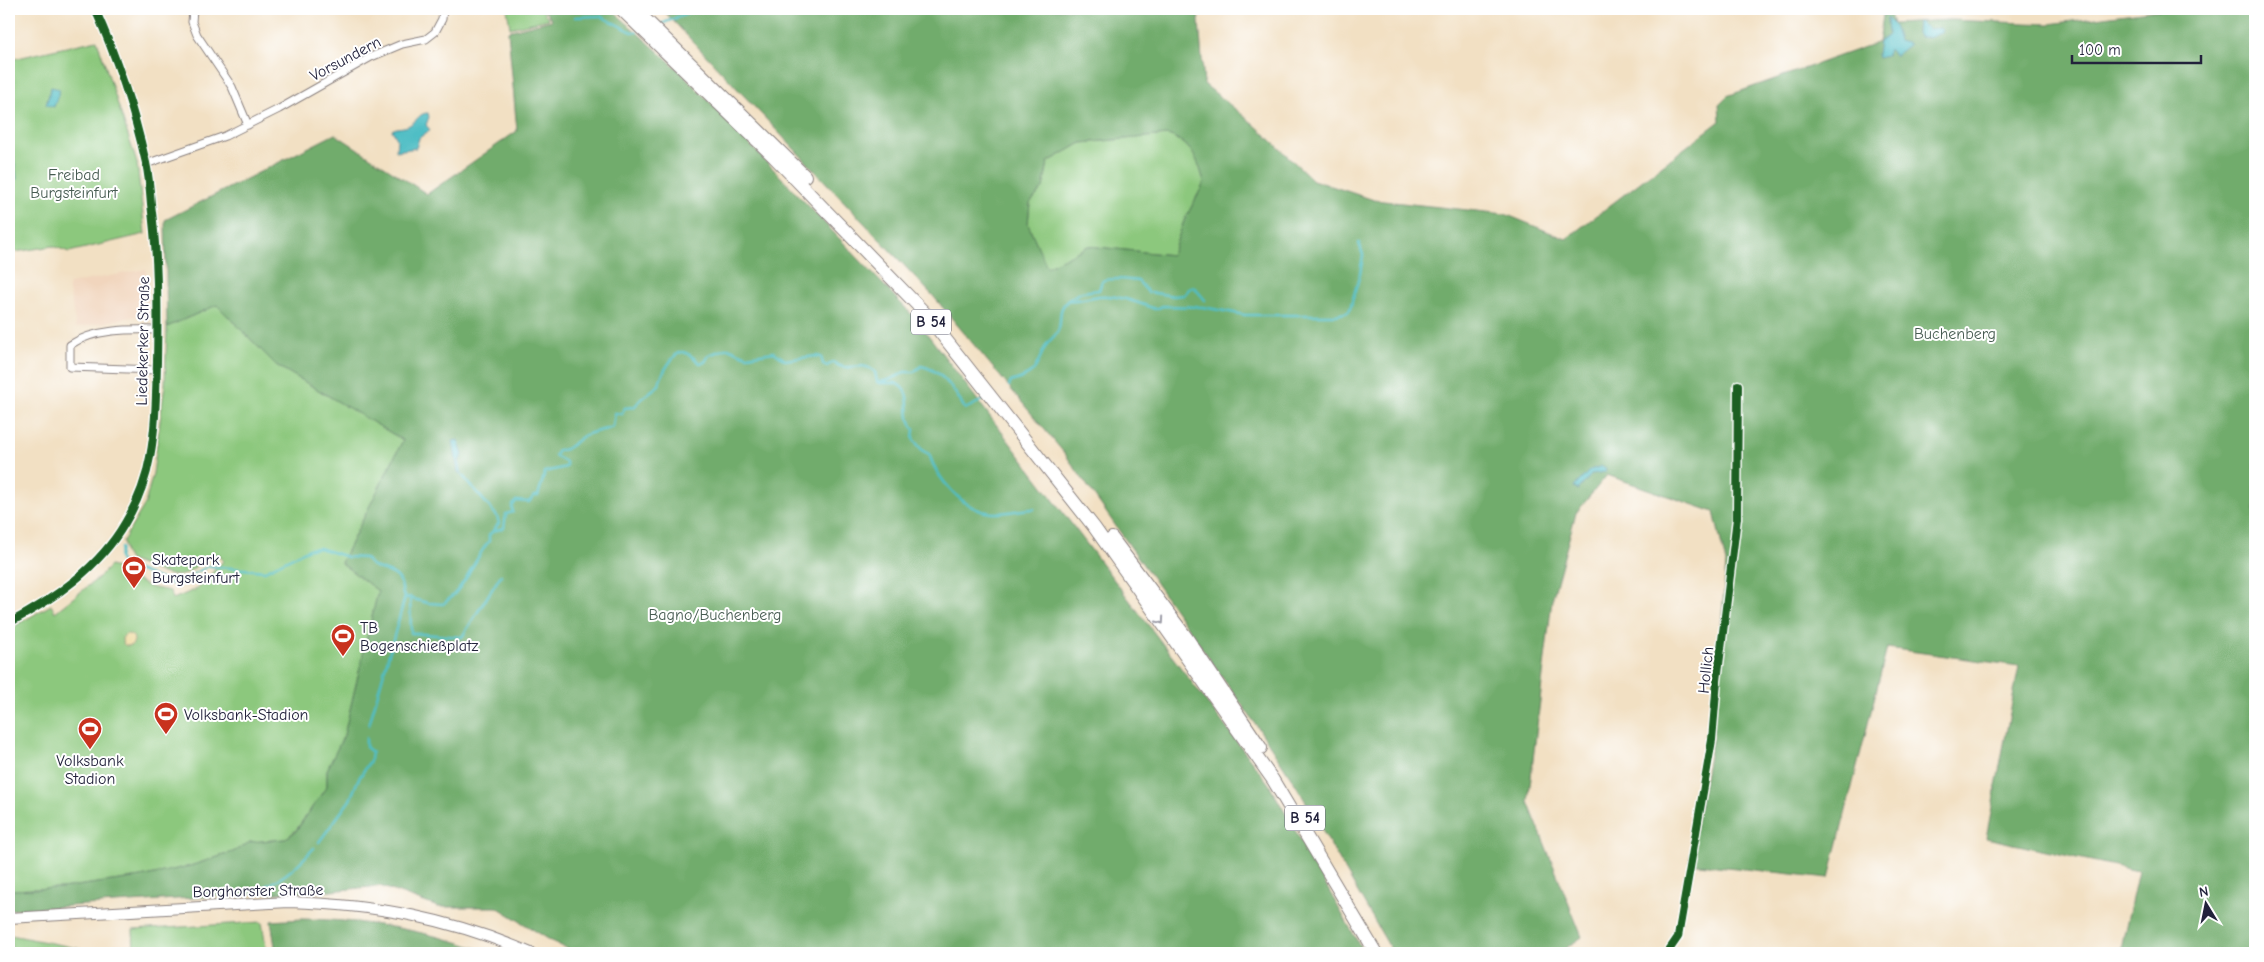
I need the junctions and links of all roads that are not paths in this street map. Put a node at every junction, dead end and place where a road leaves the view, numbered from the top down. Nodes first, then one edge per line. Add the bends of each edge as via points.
1 (95, 9) edge
2 (194, 9) edge
3 (443, 9) edge
4 (621, 9) edge
5 (635, 9) edge
6 (248, 124) junction
7 (146, 164) junction
8 (157, 330) junction
9 (156, 370) junction
10 (1738, 385) dead end
11 (9, 623) edge
12 (9, 918) edge
13 (531, 953) edge
14 (1376, 953) edge
15 (1385, 953) edge
16 (1668, 953) edge

1 - 7 street, Liedekerker Straße via 115,53
2 - 6 street via 192,22 197,35 232,86
3 - 6 street, Vorsundern via 435,32 426,39 402,44 371,57
4 -> 14 highway, B 54 via 774,157 924,312 1094,527 1213,694 1273,780
5 - 15 highway, B 54 via 780,150 929,307 1095,514 1186,638 1280,777
6 - 7 street, Vorsundern via 225,136
7 - 8 street, Liedekerker Straße via 157,266
8 - 9 street, Liedekerker Straße
8 - 9 street via 96,334 70,345 70,367
9 - 11 street, Liedekerker Straße via 150,456 139,494 124,524 94,562 68,586
10 - 16 street, Hollich via 1737,518 1712,740 1678,937
12 - 13 main road, Borghorster Straße via 290,902 333,904 428,917

